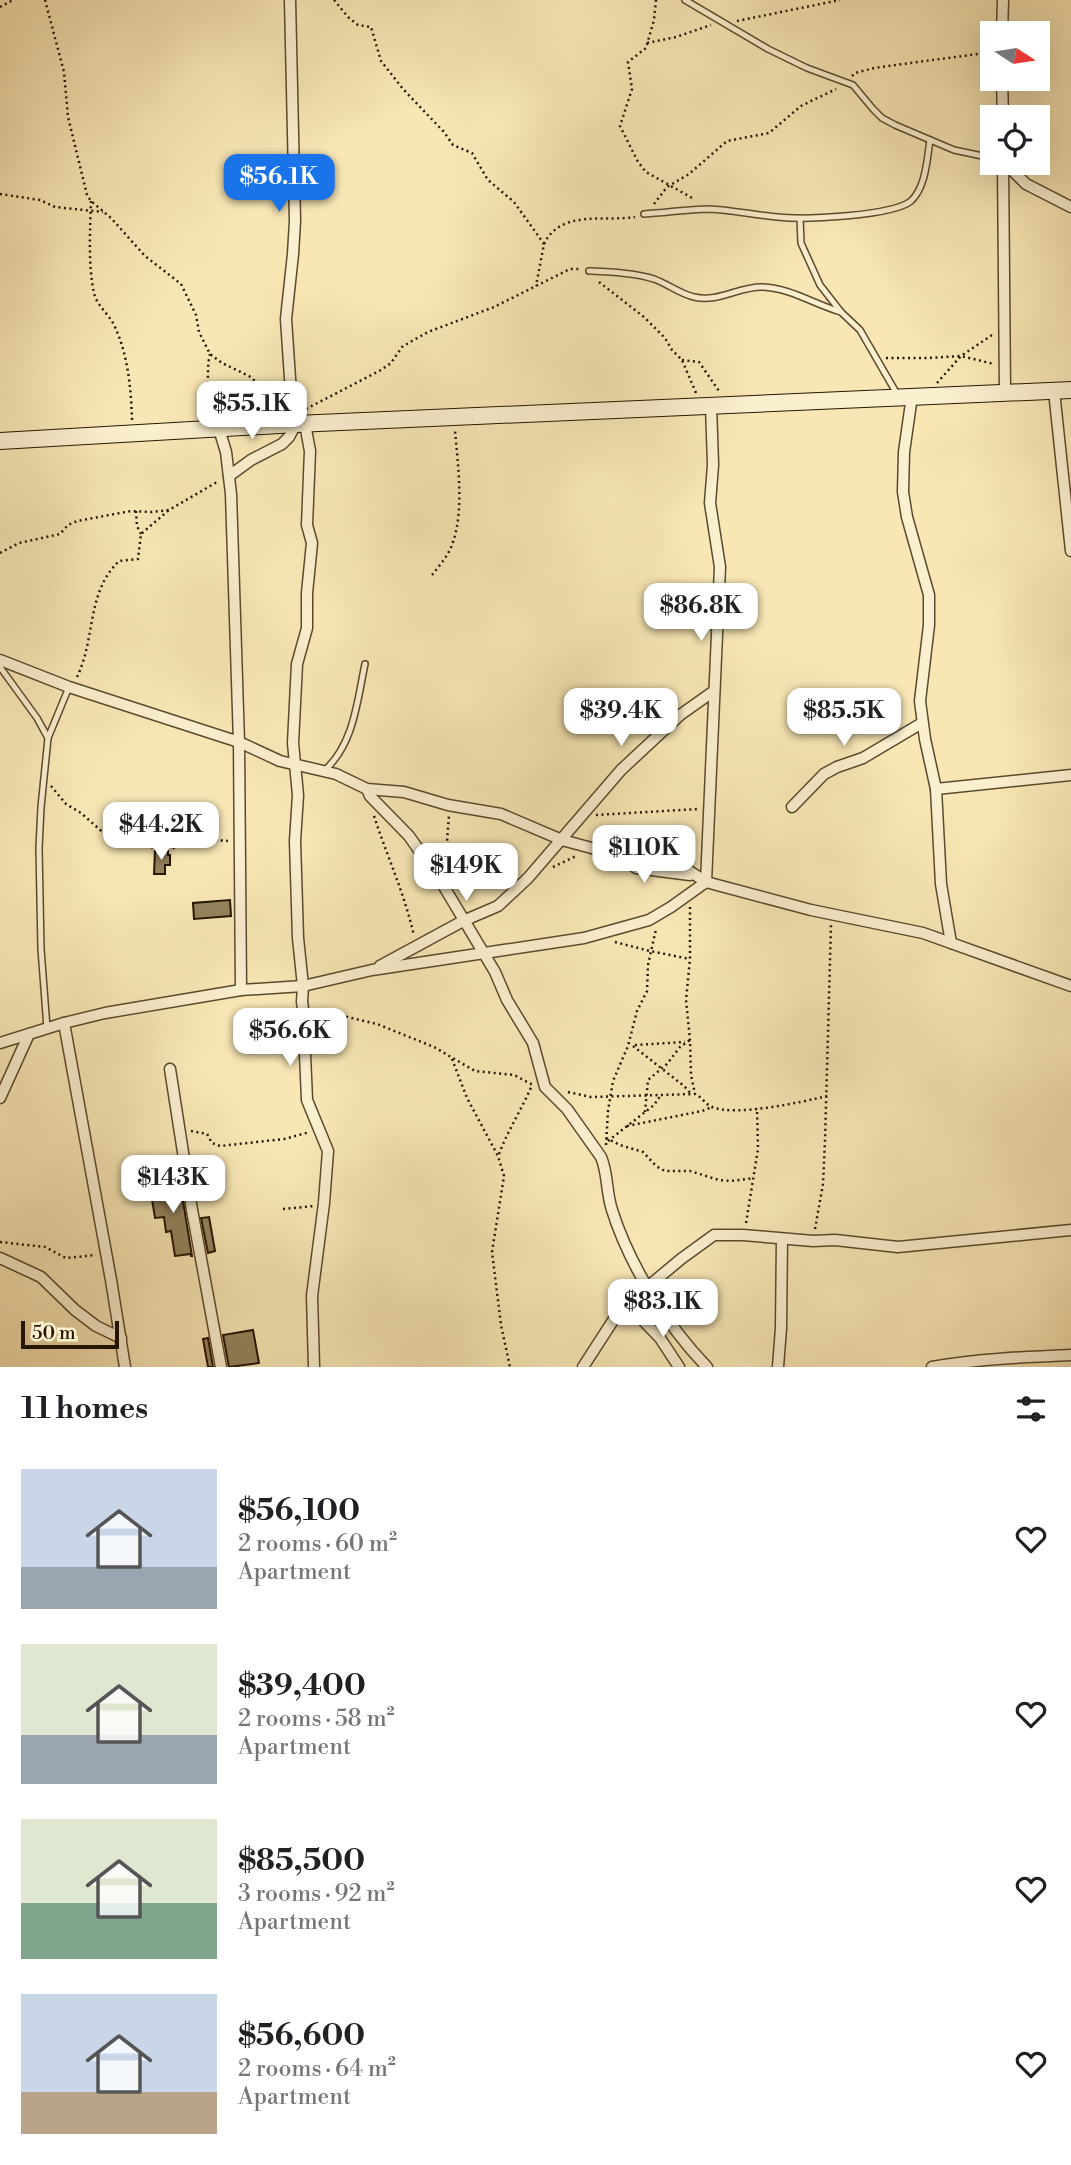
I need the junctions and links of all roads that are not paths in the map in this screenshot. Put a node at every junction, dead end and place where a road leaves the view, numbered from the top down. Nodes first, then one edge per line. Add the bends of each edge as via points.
1 (290, 0) edge
2 (685, 0) edge
3 (1003, 0) edge
4 (1002, 21) edge
5 (930, 140) junction
6 (980, 155) edge
7 (1004, 175) edge
8 (1017, 175) edge
9 (1071, 207) edge
10 (644, 214) road end
11 (800, 218) junction
12 (589, 271) road end
13 (841, 312) junction
14 (1071, 390) edge
15 (1054, 391) junction
16 (1005, 392) junction
17 (905, 396) junction
18 (713, 405) junction
19 (299, 421) junction
20 (219, 429) junction
21 (0, 441) edge
22 (229, 476) junction
23 (1071, 551) edge
24 (0, 660) edge
25 (365, 664) dead end
26 (0, 667) edge
27 (69, 687) junction
28 (714, 691) junction
29 (922, 723) junction
30 (48, 738) junction
31 (239, 742) junction
32 (294, 765) junction
33 (324, 771) junction
34 (1071, 775) edge
35 (936, 789) junction
36 (369, 792) junction
37 (792, 807) dead end
38 (562, 840) junction
39 (612, 850) junction
40 (701, 879) junction
41 (463, 921) junction
42 (951, 943) junction
43 (482, 954) junction
44 (372, 971) junction
45 (303, 986) junction
46 (1071, 986) edge
47 (241, 990) junction
48 (64, 1023) junction
49 (47, 1028) junction
50 (29, 1034) junction
51 (0, 1043) edge
52 (170, 1069) dead end
53 (0, 1098) edge
54 (1071, 1230) edge
55 (782, 1240) junction
56 (0, 1258) edge
57 (649, 1288) junction
58 (627, 1304) junction
59 (121, 1338) junction
60 (1071, 1355) edge
61 (991, 1363) edge
62 (125, 1367) edge
63 (221, 1367) edge
64 (314, 1367) edge
65 (583, 1367) edge
66 (679, 1367) edge
67 (707, 1367) edge
68 (778, 1367) edge
69 (932, 1367) edge

1 - 19 street via 295,221 286,318 291,393
2 - 5 lane via 794,62 853,86 882,118
3 - 4 street
5 - 6 lane
5 - 11 lane via 919,189 898,209
7 - 16 street
8 - 9 street
10 - 11 lane via 708,209
11 - 13 lane via 804,254
12 - 13 lane via 649,278 706,299 765,287
13 - 17 lane via 860,330
14 - 15 street
15 - 16 street
15 - 23 street
16 - 17 street
17 - 18 street
17 - 29 street via 903,492 929,595 920,692
18 - 19 street
18 - 28 street via 710,503 720,566
19 - 20 street
19 - 22 street via 282,444
19 - 32 street via 310,451 307,524 312,543 306,628 297,664
20 - 21 street
20 - 22 street
22 - 31 street
24 - 27 street
25 - 33 lane via 347,740 336,761
26 - 30 lane
27 - 30 lane
27 - 31 street
28 - 38 street via 621,769
28 - 40 street
29 - 35 street
29 - 37 street via 863,758 824,774
30 - 49 lane via 39,892
31 - 32 street
31 - 47 street
32 - 33 street
32 - 45 street
33 - 36 street via 348,778
34 - 35 street
35 - 42 street
36 - 38 street via 404,792 501,814
36 - 41 street via 420,851
38 - 39 street
38 - 41 street via 498,906
39 - 40 street via 636,868
39 - 40 street via 649,851
40 - 42 street
40 - 43 street via 695,891 663,913 633,925 561,943
41 - 43 street
41 - 44 street
42 - 46 street
43 - 44 street
43 - 57 street via 533,1043 545,1087 572,1115 604,1164 607,1194 619,1230
44 - 45 street
45 - 47 street
45 - 64 street via 307,1100 328,1151 312,1296
47 - 48 street
48 - 49 street
48 - 59 street
49 - 50 street
50 - 51 street
50 - 53 street
52 - 63 street
54 - 55 street via 898,1247
55 - 57 street via 722,1234 707,1239
55 - 68 street
56 - 59 street via 41,1277 75,1310
57 - 58 street
57 - 67 street
58 - 65 street
58 - 66 street via 660,1338
59 - 62 street
60 - 61 street
61 - 69 street

